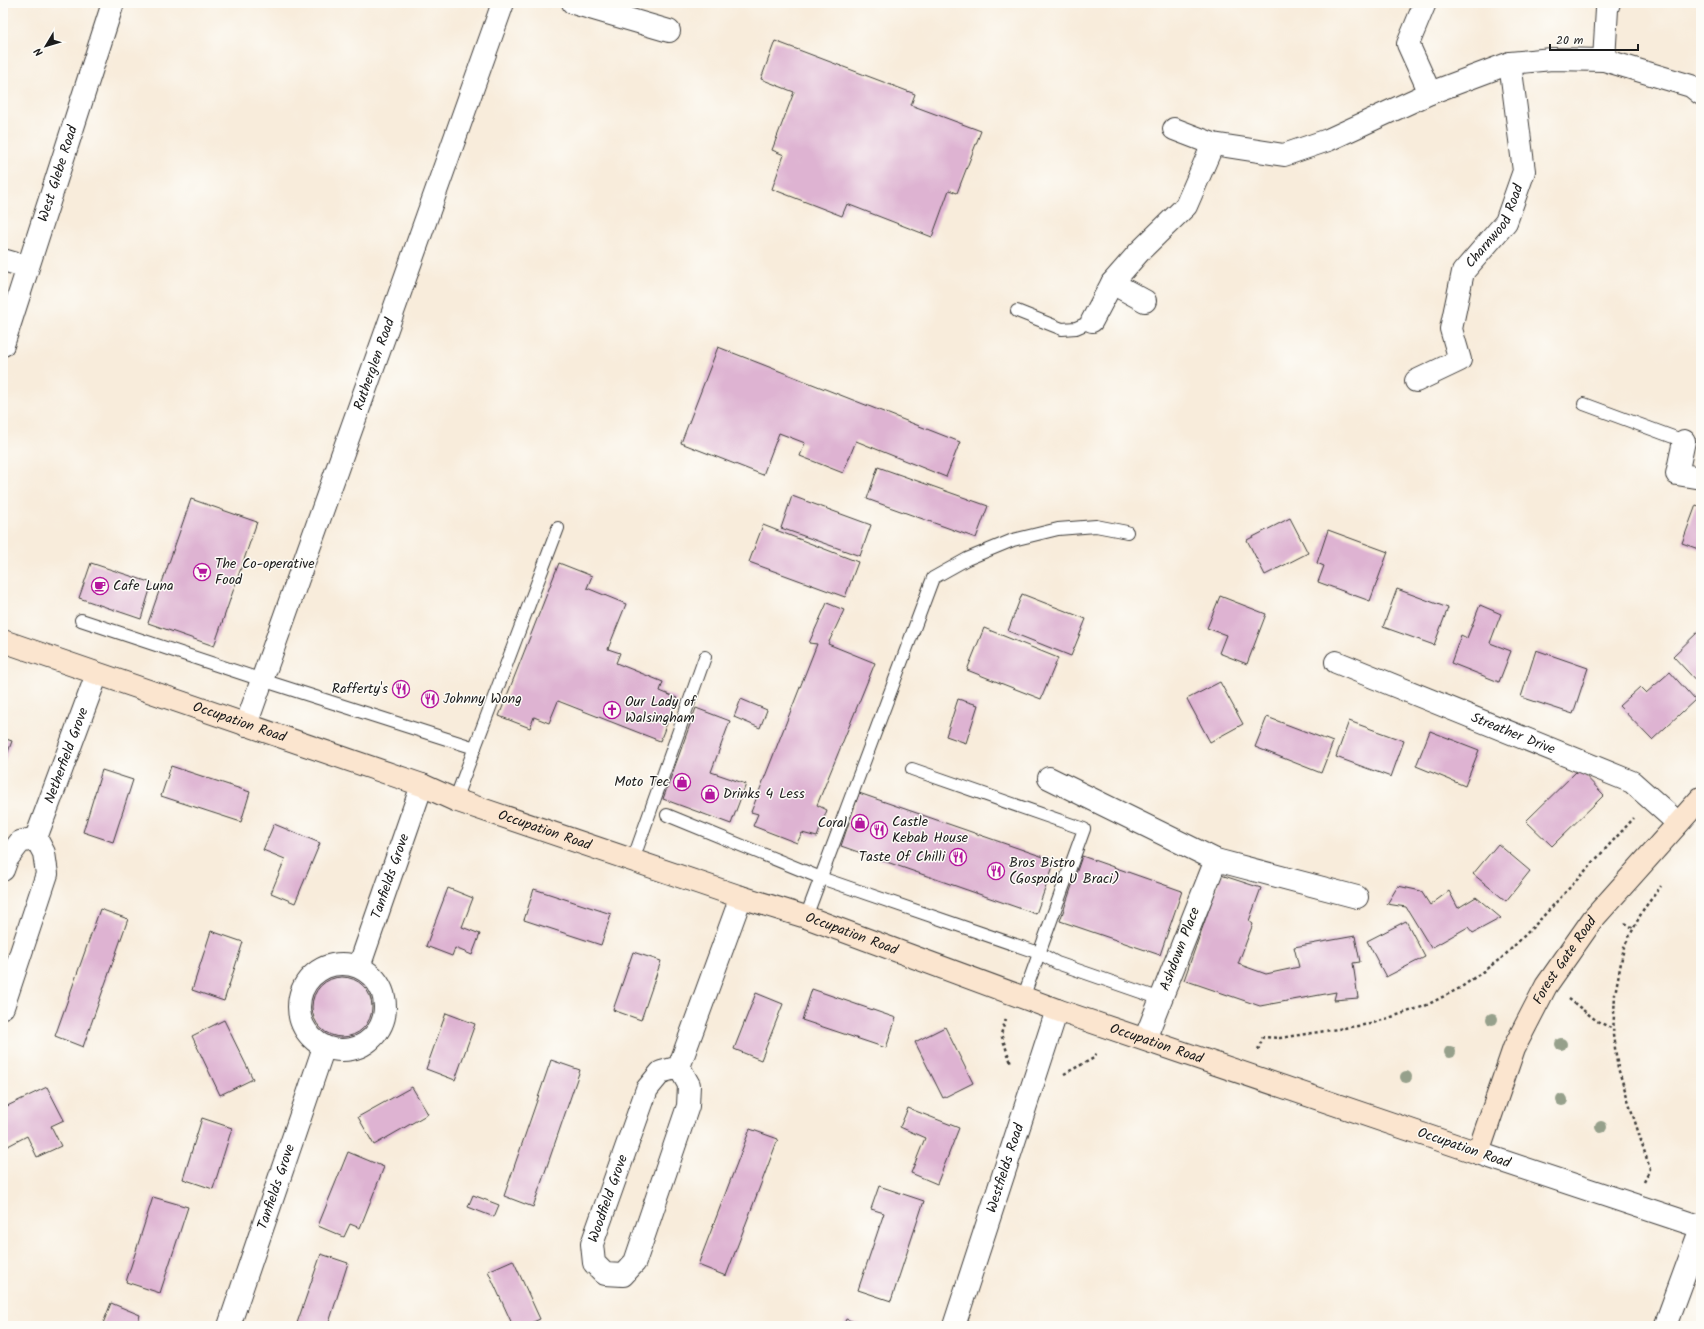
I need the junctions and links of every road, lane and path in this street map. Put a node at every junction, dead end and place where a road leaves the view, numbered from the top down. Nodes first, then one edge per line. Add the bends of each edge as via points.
1 (112, 3) edge
2 (503, 3) edge
3 (573, 3) edge
4 (1425, 3) edge
5 (1609, 3) edge
6 (669, 31) dead end
7 (1604, 60) junction
8 (1510, 63) junction
9 (1430, 93) junction
10 (1701, 94) edge
11 (1174, 129) dead end
12 (1213, 144) junction
13 (3, 260) edge
14 (27, 267) junction
15 (1112, 283) junction
16 (1145, 301) dead end
17 (1018, 311) dead end
18 (1092, 321) joint
19 (3, 345) edge
20 (1416, 381) dead end
21 (1584, 404) dead end
22 (1684, 442) joint
23 (1701, 478) edge
24 (558, 528) dead end
25 (1127, 532) dead end
26 (81, 620) dead end
27 (3, 641) edge
28 (705, 658) dead end
29 (1336, 662) dead end
30 (97, 674) junction
31 (262, 680) junction
32 (246, 725) junction
33 (475, 748) junction
34 (912, 769) dead end
35 (1049, 778) dead end
36 (422, 786) junction
37 (1701, 798) edge
38 (1652, 799) junction
39 (455, 800) junction
40 (667, 815) dead end
41 (1678, 823) junction
42 (36, 838) junction
43 (633, 860) junction
44 (1216, 860) junction
45 (1644, 862) junction
46 (3, 870) edge
47 (821, 878) junction
48 (741, 897) junction
49 (1357, 897) dead end
50 (806, 917) junction
51 (1039, 954) junction
52 (359, 967) junction
53 (1548, 982) junction
54 (1023, 998) junction
55 (1161, 999) junction
56 (3, 1007) edge
57 (1057, 1010) junction
58 (1613, 1029) junction
59 (1145, 1039) junction
60 (324, 1047) junction
61 (679, 1067) junction
62 (1247, 1074) junction
63 (1478, 1153) junction
64 (1633, 1205) junction
65 (1701, 1227) edge
66 (228, 1326) edge
67 (954, 1326) edge
68 (1665, 1326) edge

1 - 14 street, West Glebe Road
2 - 31 street, Rutherglen Road
3 - 6 street
4 - 9 street via 1408,44
5 - 7 street
7 - 8 street via 1552,59
7 - 10 street via 1691,86
8 - 9 street
8 - 20 street, Charnwood Road via 1524,171 1506,222 1463,272 1452,329 1460,360
9 - 12 street via 1328,140 1284,155
11 - 12 street
12 - 15 street via 1186,206
13 - 14 street
14 - 19 street, West Glebe Road
15 - 16 street
15 - 18 street
17 - 18 lane via 1062,329 1076,328
21 - 22 lane
22 - 23 street via 1677,474
24 - 33 lane
25 - 47 lane via 1096,526 1058,529 1020,538 967,559 933,578
26 - 31 lane
27 - 30 street, Occupation Road
28 - 43 lane
29 - 38 street, Streather Drive via 1632,782
30 - 32 street, Occupation Road
30 - 42 street, Netherfield Grove
31 - 32 street, Rutherglen Road
31 - 33 lane
32 - 36 street, Occupation Road
33 - 39 lane
34 - 51 lane via 1084,829
35 - 44 street
36 - 39 street, Occupation Road
36 - 52 street, Tanfields Grove
37 - 41 street, Forest Gate Road
38 - 41 street, Streather Drive
38 - 62 path via 1509,951 1460,988 1425,1006 1370,1024 1280,1038 1263,1037
39 - 43 street, Occupation Road
40 - 47 lane
41 - 45 street, Forest Gate Road
42 - 46 street via 20,842
42 - 56 street via 44,853 47,874
43 - 48 street, Occupation Road
44 - 49 street
44 - 55 street, Ashdown Place
45 - 53 street, Forest Gate Road via 1593,919
45 - 58 path via 1663,883 1643,910 1624,947 1615,994
47 - 50 lane
47 - 51 lane
48 - 50 street, Occupation Road
48 - 61 street
50 - 54 street, Occupation Road
51 - 54 lane
51 - 55 lane via 1057,963
52 - 60 street via 347,964 332,965 318,971 300,995 299,1012 303,1026 312,1038
52 - 60 street via 371,975 381,987 385,1002 382,1025 373,1038 361,1046 347,1051
53 - 58 path via 1597,1021
53 - 63 street, Forest Gate Road via 1514,1048
54 - 57 street, Occupation Road
55 - 59 street, Ashdown Place
57 - 59 street, Occupation Road
57 - 67 street, Westfields Road
58 - 64 path via 1618,1068 1650,1170
59 - 62 street, Occupation Road
60 - 66 street, Tanfields Grove
61 - 61 street, Woodfield Grove via 689,1085 688,1106 635,1262 624,1275 605,1274 594,1263 592,1244 646,1089 661,1072
62 - 63 street, Occupation Road
63 - 64 street, Occupation Road
64 - 65 street, Occupation Road
65 - 68 street

